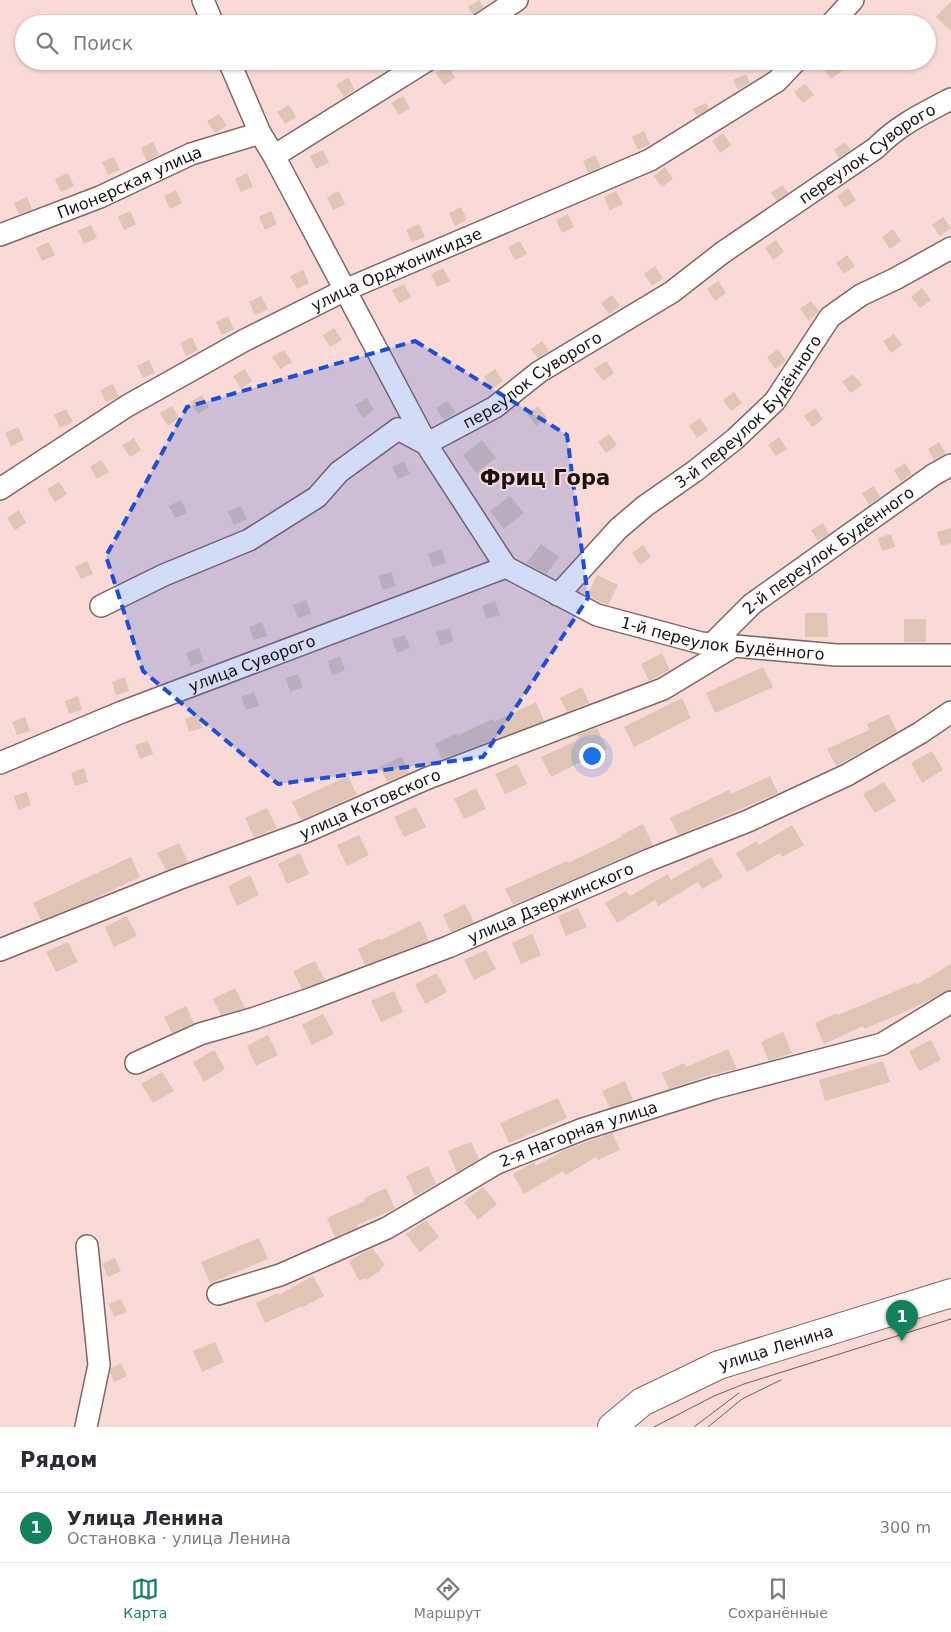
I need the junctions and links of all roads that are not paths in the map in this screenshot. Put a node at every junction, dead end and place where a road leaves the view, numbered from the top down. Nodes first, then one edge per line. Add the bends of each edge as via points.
1 (203, 0) edge
2 (517, 0) edge
3 (853, 0) edge
4 (209, 15) edge
5 (494, 15) edge
6 (839, 15) edge
7 (233, 70) edge
8 (412, 70) edge
9 (787, 70) edge
10 (951, 99) edge
11 (260, 134) junction
12 (274, 156) junction
13 (0, 235) edge
14 (951, 248) edge
15 (345, 290) junction
16 (426, 444) junction
17 (951, 466) edge
18 (0, 489) edge
19 (506, 567) junction
20 (558, 595) junction
21 (101, 606) dead end
22 (712, 644) junction
23 (734, 646) junction
24 (951, 655) edge
25 (951, 712) edge
26 (0, 763) edge
27 (0, 950) edge
28 (951, 1002) edge
29 (136, 1063) dead end
30 (87, 1246) dead end
31 (951, 1293) edge
32 (218, 1294) dead end
33 (86, 1427) edge
34 (612, 1427) edge

1 - 4 street
2 - 5 street
3 - 6 street
7 - 11 street
8 - 12 street
9 - 15 street, улица Орджоникидзе via 777,81 650,160
10 - 16 street, переулок Суворого via 885,137 876,148 722,253 672,292 539,372 496,407
11 - 12 street
11 - 13 street, Пионерская улица via 191,154 100,198
12 - 15 street
14 - 20 street, 3-й переулок Будённого via 861,295 830,317 775,401 735,439 618,529
15 - 16 street
15 - 18 street, улица Орджоникидзе via 245,340 127,406
16 - 19 street
16 - 21 street via 398,429 339,472 317,497 249,540 164,575
17 - 22 street, 2-й переулок Будённого via 752,604
19 - 20 street, 1-й переулок Будённого
19 - 26 street, улица Суворого via 122,712
20 - 22 street, 1-й переулок Будённого via 597,615
22 - 23 street, 1-й переулок Будённого
23 - 24 street, 1-й переулок Будённого via 836,655
23 - 27 street, улица Котовского via 663,689 428,778 305,832
25 - 29 street, улица Дзержинского via 847,775 748,821 448,946 301,1002 200,1034
28 - 32 street, 2-я Нагорная улица via 882,1044 714,1088 583,1129 506,1160 387,1228 280,1275
30 - 33 street via 100,1365
31 - 34 main road, улица Ленина via 719,1365 642,1402

